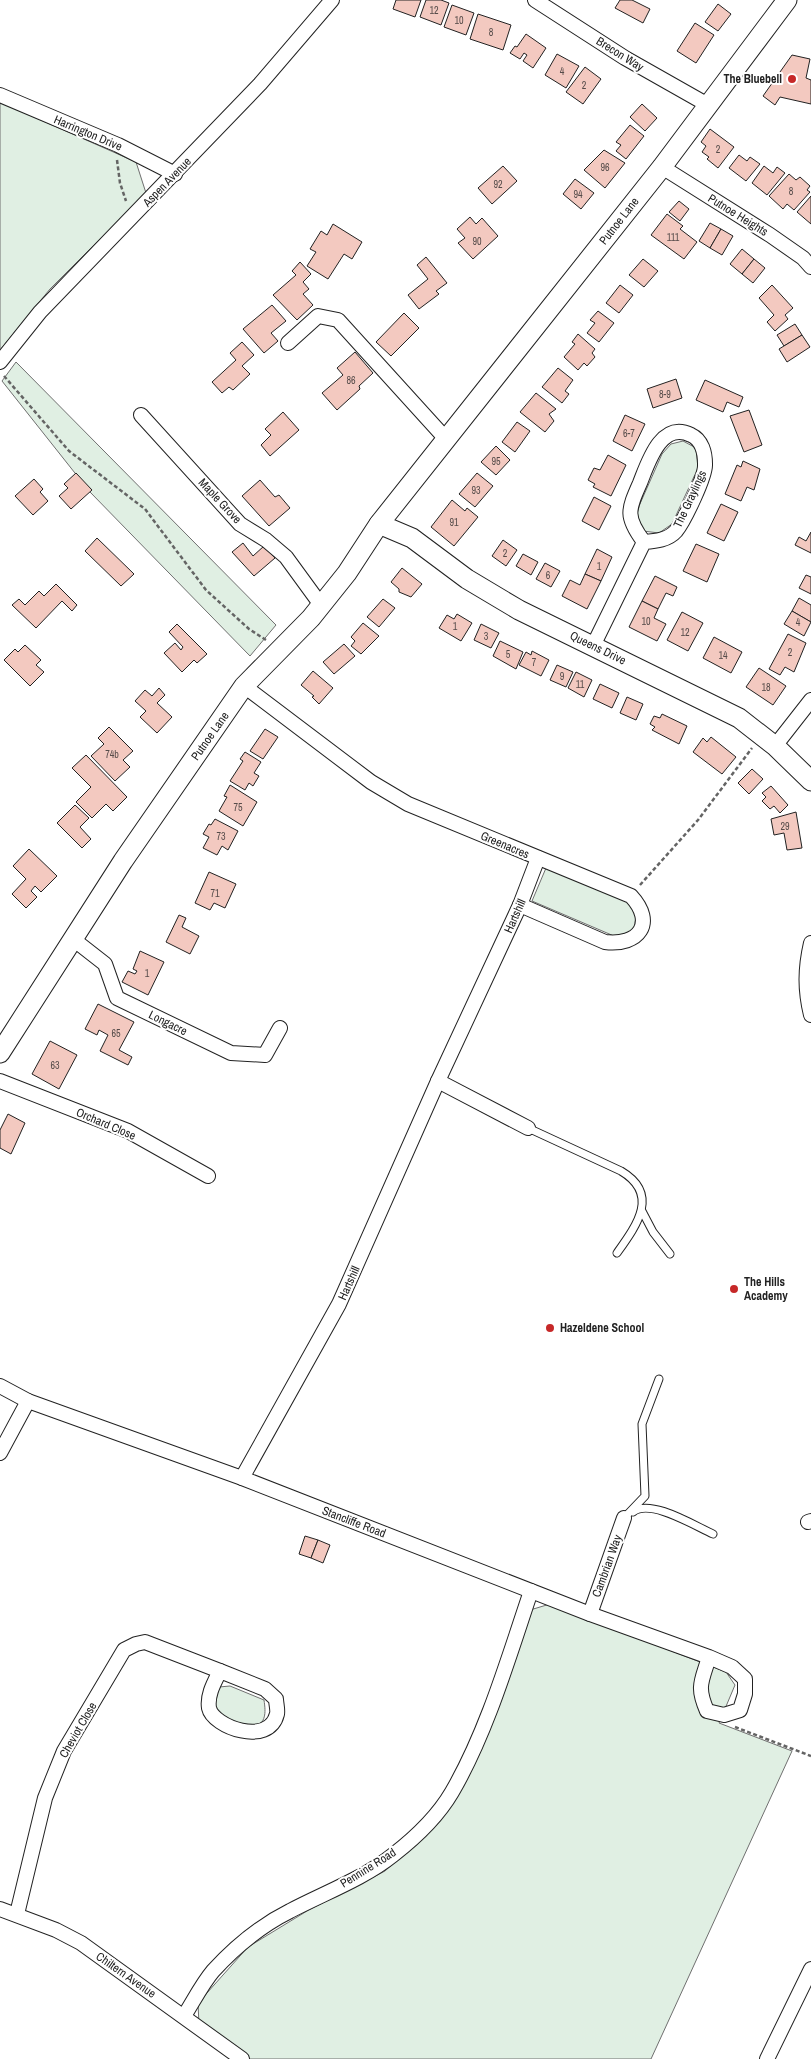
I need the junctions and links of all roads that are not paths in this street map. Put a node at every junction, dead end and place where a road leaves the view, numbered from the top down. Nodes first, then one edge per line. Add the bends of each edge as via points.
1 (332, 0) edge
2 (535, 0) edge
3 (787, 0) edge
4 (0, 95) edge
5 (708, 105) junction
6 (662, 167) junction
7 (175, 174) junction
8 (811, 267) edge
9 (288, 343) dead end
10 (0, 362) edge
11 (141, 415) dead end
12 (446, 439) junction
13 (380, 524) junction
14 (644, 542) junction
15 (321, 605) junction
16 (593, 646) junction
17 (244, 686) junction
18 (811, 700) edge
19 (768, 741) junction
20 (811, 781) edge
21 (538, 858) junction
22 (520, 905) junction
23 (73, 939) junction
24 (811, 943) edge
25 (811, 1015) edge
26 (280, 1028) dead end
27 (0, 1053) edge
28 (0, 1081) edge
29 (438, 1081) junction
30 (528, 1128) joint
31 (208, 1176) dead end
32 (642, 1211) junction
33 (617, 1253) dead end
34 (670, 1254) dead end
35 (659, 1379) dead end
36 (0, 1386) edge
37 (28, 1401) junction
38 (0, 1453) edge
39 (242, 1478) junction
40 (624, 1518) junction
41 (713, 1534) dead end
42 (531, 1591) junction
43 (590, 1614) junction
44 (709, 1657) junction
45 (220, 1671) junction
46 (0, 1909) edge
47 (17, 1914) junction
48 (811, 1969) edge
49 (184, 2016) junction
50 (242, 2059) edge
51 (767, 2059) edge

1 - 7 street, Aspen Avenue via 260,84
2 - 5 street, Brecon Way via 625,58
3 - 5 street, Putnoe Lane
4 - 7 street, Harrington Drive via 118,145
5 - 6 street, Putnoe Lane
6 - 8 street, Putnoe Heights via 770,235
6 - 12 street, Putnoe Lane
7 - 10 street, Aspen Avenue via 40,312
9 - 12 street via 318,316 338,320
11 - 15 street, Maple Grove via 240,524 286,557
12 - 13 street, Putnoe Lane
13 - 15 street, Putnoe Lane
13 - 16 street, Queens Drive via 412,538 467,579 518,610
14 - 14 street, The Graylings via 629,517 632,502 654,450 670,434 685,432 696,438 704,450 706,467 676,531 665,539
14 - 16 street
15 - 17 street, Putnoe Lane
16 - 19 street, Queens Drive via 739,718
17 - 21 street, Greenacres via 371,782 408,804
17 - 23 street, Putnoe Lane
18 - 19 street
19 - 20 street, Queens Drive
21 - 22 street, Hartshill
21 - 22 street, Greenacres via 631,896 643,914 641,930 631,940 618,944 605,942
22 - 29 street, Hartshill
23 - 26 street, Longacre via 106,964 117,998 231,1053 265,1055
23 - 27 street, Putnoe Lane
24 - 25 street via 806,967 806,994
28 - 31 street, Orchard Close via 128,1131
29 - 30 street
29 - 39 street, Hartshill via 340,1304
30 - 32 lane via 632,1177 640,1187
32 - 33 lane
32 - 34 lane
35 - 40 lane via 642,1424 645,1496
36 - 37 street, Stancliffe Road
37 - 38 street
37 - 39 street, Stancliffe Road
39 - 42 street, Stancliffe Road
40 - 41 lane via 637,1508 649,1508 667,1512
40 - 43 street, Cambrian Way
42 - 43 street, Stancliffe Road
42 - 49 street, Pennine Road via 497,1689 452,1793 422,1829 392,1856 288,1912 245,1941 212,1972
43 - 44 street, Stancliffe Road
44 - 44 street, Stancliffe Road via 732,1667 745,1679 740,1710 724,1715 707,1711 700,1694 700,1679
45 - 45 street, Cheviot Close via 265,1689 276,1699 277,1714 268,1729 256,1733 244,1731 219,1721 209,1710 208,1696
45 - 47 street, Cheviot Close via 145,1642 124,1650 64,1751 45,1798
46 - 47 street, Chiltern Avenue
47 - 49 street, Chiltern Avenue via 81,1943
48 - 51 street
49 - 50 street, Chiltern Avenue

